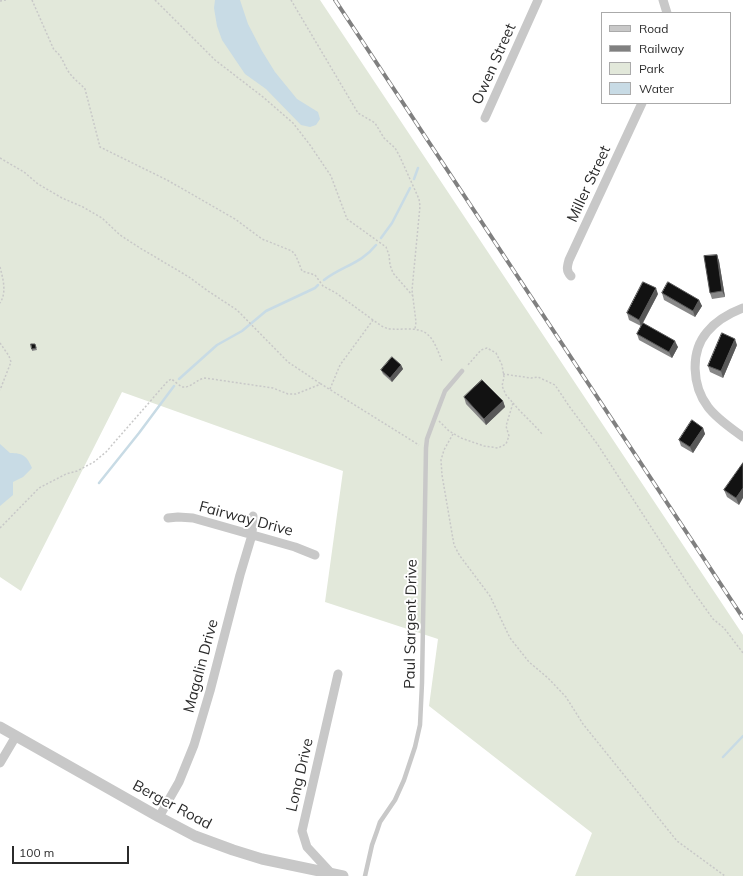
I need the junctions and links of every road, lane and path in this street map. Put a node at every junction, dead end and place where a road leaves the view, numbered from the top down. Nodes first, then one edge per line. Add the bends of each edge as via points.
1 (6, 0) edge
2 (32, 0) edge
3 (155, 0) edge
4 (291, 0) edge
5 (538, 0) edge
6 (663, 0) edge
7 (0, 1) edge
8 (667, 12) edge
9 (642, 104) edge
10 (485, 118) dead end
11 (0, 158) edge
12 (0, 267) edge
13 (571, 276) dead end
14 (412, 295) junction
15 (0, 302) edge
16 (743, 308) edge
17 (372, 320) junction
18 (415, 329) junction
19 (0, 343) edge
20 (442, 361) dead end
21 (462, 372) joint
22 (503, 374) junction
23 (321, 384) junction
24 (330, 389) junction
25 (0, 390) edge
26 (513, 403) junction
27 (435, 417) junction
28 (453, 434) junction
29 (542, 434) dead end
30 (743, 437) edge
31 (426, 448) junction
32 (253, 516) dead end
33 (168, 518) dead end
34 (0, 524) edge
35 (3, 525) junction
36 (0, 528) edge
37 (252, 535) junction
38 (315, 555) dead end
39 (743, 653) edge
40 (338, 674) dead end
41 (0, 727) edge
42 (16, 736) junction
43 (0, 763) edge
44 (159, 817) junction
45 (330, 875) edge
46 (343, 876) edge
47 (365, 876) edge
48 (725, 876) edge

1 - 7 path
2 - 17 path via 54,50 59,53 70,75 85,89 100,147 167,180 235,219 262,239 292,251 302,271 315,275 323,286
3 - 14 path via 215,60 293,123 331,176 347,219 386,247 393,273
4 - 14 path via 358,113 375,123 384,138 395,148 419,199
5 - 10 street, Owen Street
6 - 8 street
9 - 13 street, Miller Street via 569,260 567,267
11 - 23 path via 38,184 102,218 140,248 237,310 288,362
12 - 15 path via 4,288
14 - 18 path
16 - 30 street via 722,318 706,333 700,343 695,366 698,388 708,407
17 - 18 path via 391,329
17 - 24 path via 340,366
18 - 20 path via 425,332 435,344
19 - 25 path via 11,362
21 - 22 path via 481,350 487,348 496,353
21 - 27 lane, Paul Sargent Drive via 445,391
22 - 26 path via 502,386
22 - 39 path via 538,377 555,385 598,445 688,584 713,619 724,628
23 - 24 path
23 - 35 path via 296,394 288,394 273,388 205,378 199,378 187,387 172,380 167,382 106,452 94,462 39,488
24 - 31 path
26 - 28 path via 506,426 509,436 506,444 498,448 484,446
26 - 29 path
27 - 28 path
27 - 31 lane, Paul Sargent Drive
28 - 48 path via 444,450 442,475 454,545 490,596 510,638 529,662 566,697 583,724 677,841
31 - 47 lane, Paul Sargent Drive via 420,725 396,800 380,822
32 - 37 street, Magalin Drive
33 - 37 street, Fairway Drive via 193,518
34 - 35 path
35 - 36 path
37 - 38 street, Fairway Drive
37 - 44 street, Magalin Drive via 194,744 179,782
40 - 45 street, Long Drive via 302,831 307,847
41 - 42 street, Berger Road
42 - 43 street
42 - 44 street, Berger Road
44 - 45 street, Berger Road via 195,836 233,850
45 - 46 street, Berger Road

